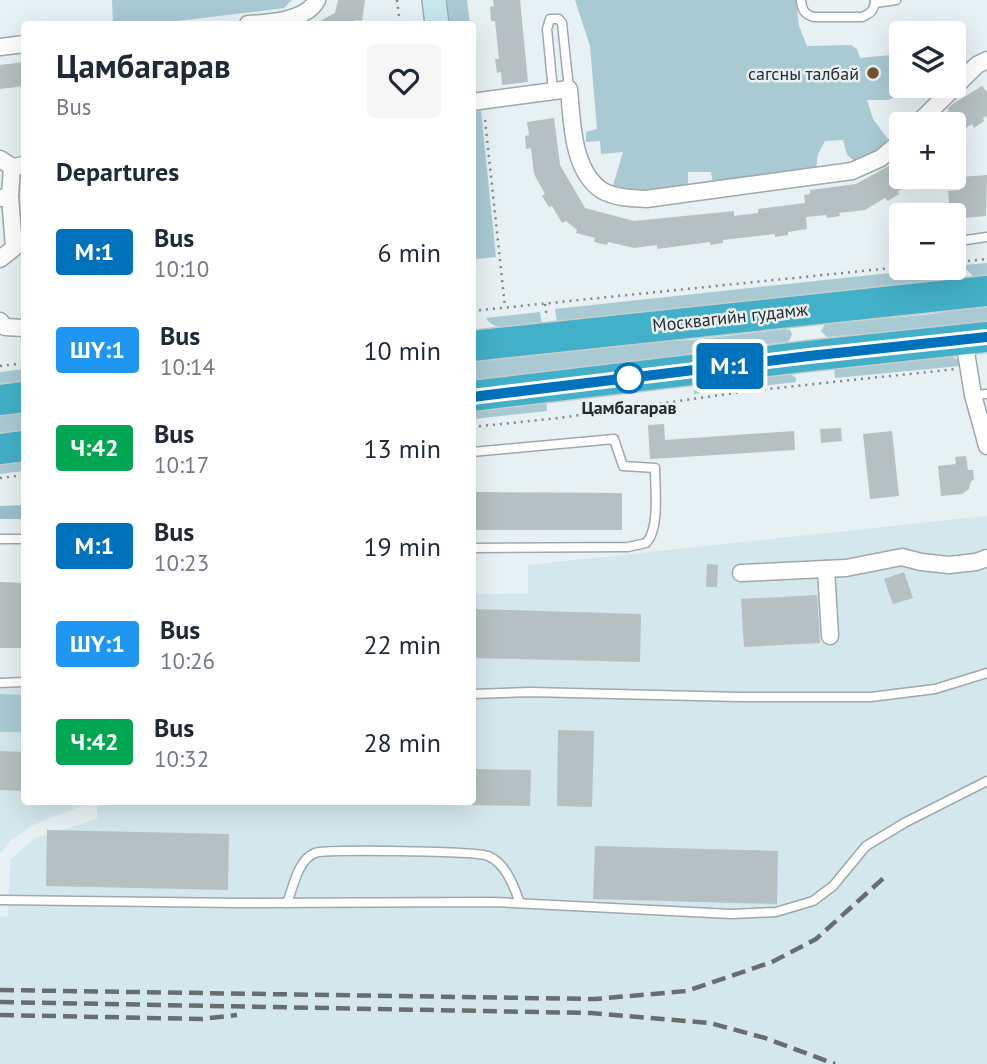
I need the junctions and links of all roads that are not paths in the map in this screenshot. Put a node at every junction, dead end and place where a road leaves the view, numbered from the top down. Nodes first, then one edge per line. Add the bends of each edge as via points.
1 (317, 0) edge
2 (434, 0) edge
3 (801, 0) edge
4 (896, 0) edge
5 (875, 1) edge
6 (278, 21) edge
7 (437, 21) edge
8 (21, 44) edge
9 (0, 47) edge
10 (987, 60) edge
11 (561, 90) junction
12 (476, 101) edge
13 (929, 112) edge
14 (889, 151) edge
15 (12, 164) edge
16 (5, 198) edge
17 (987, 237) edge
18 (19, 247) edge
19 (0, 259) edge
20 (974, 292) edge
21 (802, 309) junction
22 (0, 321) edge
23 (21, 328) edge
24 (476, 346) edge
25 (973, 348) edge
26 (809, 356) junction
27 (980, 394) edge
28 (21, 397) edge
29 (476, 397) edge
30 (0, 400) edge
31 (21, 446) edge
32 (987, 446) edge
33 (0, 449) edge
34 (476, 452) edge
35 (0, 539) edge
36 (21, 539) edge
37 (476, 548) edge
38 (987, 558) edge
39 (826, 569) junction
40 (741, 573) dead end
41 (830, 636) dead end
42 (987, 673) edge
43 (21, 682) edge
44 (0, 683) edge
45 (476, 694) edge
46 (987, 781) edge
47 (0, 900) edge
48 (287, 903) junction
49 (520, 903) junction

1 - 6 street via 297,15
2 - 7 street
3 - 5 lane via 802,10 814,17 862,17 869,15
4 - 5 lane
8 - 9 street
10 - 13 street
11 - 11 lane via 547,29 554,18 562,23
11 - 12 street
11 - 14 street via 587,175 603,191 624,198 646,199 852,171
15 - 16 street
16 - 18 street
17 - 20 lane via 959,241 957,247
18 - 19 street
20 - 21 highway, Москвагийн гудамж
21 - 24 highway, Москвагийн гудамж
21 - 26 highway
22 - 23 street via 5,327
25 - 26 highway
25 - 27 street
26 - 29 highway
27 - 32 street
28 - 30 highway
31 - 33 highway
34 - 37 lane via 614,439 623,466 655,468 655,494 654,531 646,544
35 - 36 lane
38 - 39 street via 949,565 902,557
39 - 40 street
39 - 41 street
42 - 45 lane via 935,689 871,697
43 - 44 lane
46 - 49 lane via 866,846 833,886 813,901 776,912 731,914
47 - 48 lane
48 - 49 lane
48 - 49 lane via 306,859 316,852 338,851 488,856 510,876

